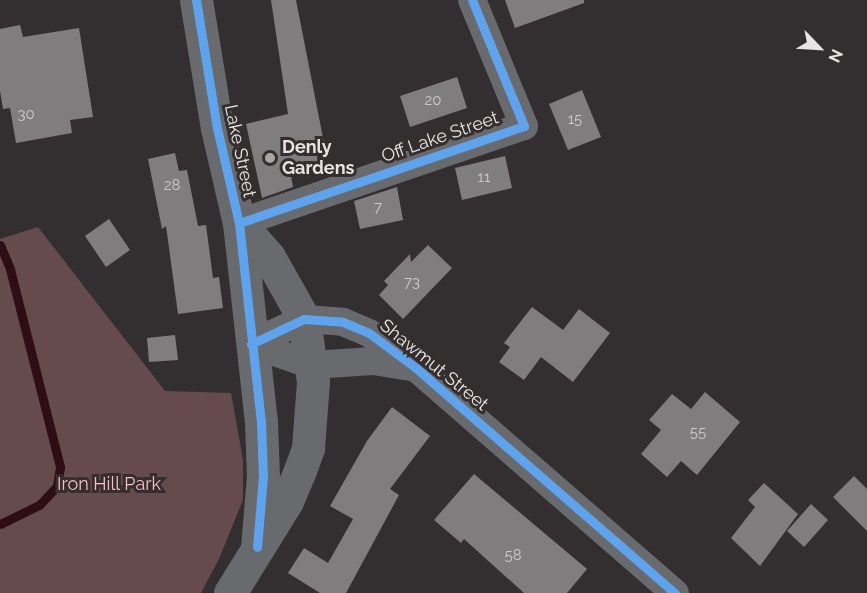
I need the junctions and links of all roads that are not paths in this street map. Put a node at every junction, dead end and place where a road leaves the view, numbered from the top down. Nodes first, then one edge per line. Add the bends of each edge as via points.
1 (196, 0) edge
2 (472, 0) edge
3 (239, 223) junction
4 (309, 343) junction
5 (251, 344) junction
6 (416, 368) junction
7 (257, 547) junction
8 (230, 593) edge
9 (675, 593) edge

1 - 3 street, Lake Street via 217,128
2 - 3 street, Off Lake Street via 524,126 293,208
3 - 4 street, Lake Street via 268,257
3 - 5 street, Lake Street
4 - 5 street, Shawmut Street
4 - 5 street, Shawmut Street
4 - 6 street, Shawmut Street
4 - 6 street, Shawmut Street via 343,322 369,333
4 - 7 street via 308,448 287,501
5 - 7 street via 263,476
6 - 9 street, Shawmut Street
7 - 8 street

